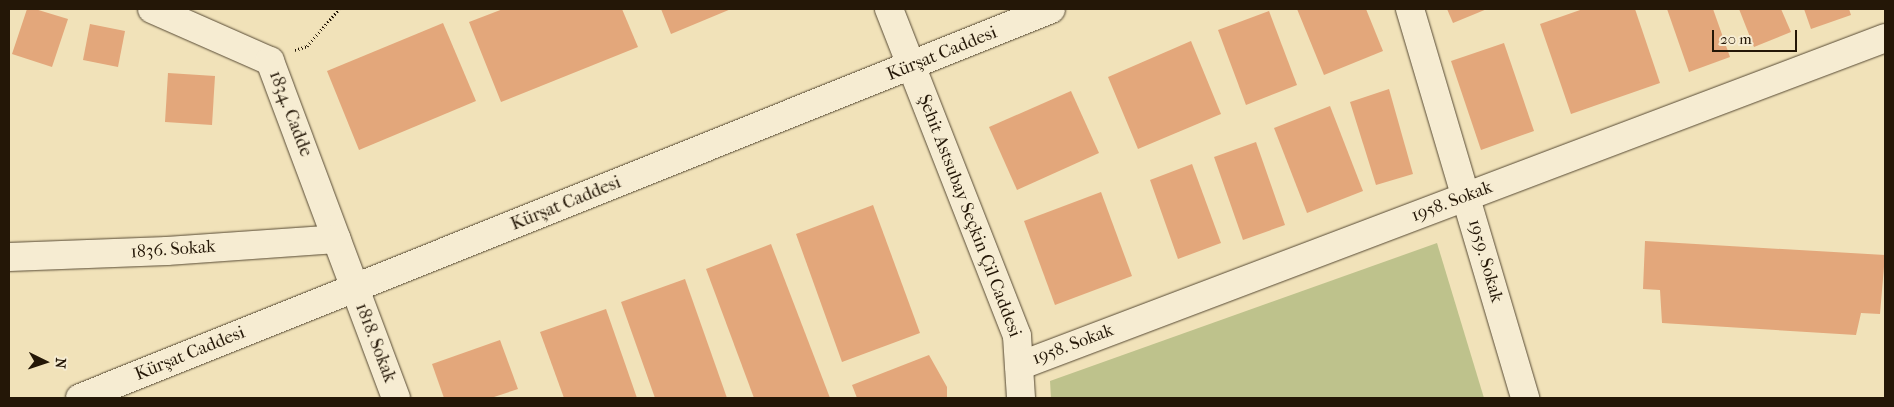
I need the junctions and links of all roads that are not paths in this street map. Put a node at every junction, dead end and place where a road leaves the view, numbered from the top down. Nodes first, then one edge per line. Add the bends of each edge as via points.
1 (152, 9) edge
2 (888, 9) edge
3 (1052, 9) edge
4 (1410, 9) edge
5 (1885, 38) edge
6 (912, 66) junction
7 (1467, 196) junction
8 (337, 239) junction
9 (9, 258) edge
10 (354, 288) junction
11 (1019, 366) junction
12 (80, 398) edge
13 (396, 398) edge
14 (1021, 398) edge
15 (1525, 398) edge

1 - 8 street, 1834. Cadde via 270,61
2 - 6 street, Şehit Astsubay Seçkin Çil Caddesi
3 - 6 street, Kürşat Caddesi
4 - 7 street, 1959. Sokak
5 - 7 street, 1958. Sokak
6 - 10 street, Kürşat Caddesi
6 - 11 street, Şehit Astsubay Seçkin Çil Caddesi via 1017,336
7 - 11 street, 1958. Sokak
7 - 15 street, 1959. Sokak
8 - 9 street, 1836. Sokak
8 - 10 street, 1834. Cadde
10 - 12 street, Kürşat Caddesi
10 - 13 street, 1818. Sokak
11 - 14 street, Şehit Astsubay Seçkin Çil Caddesi

